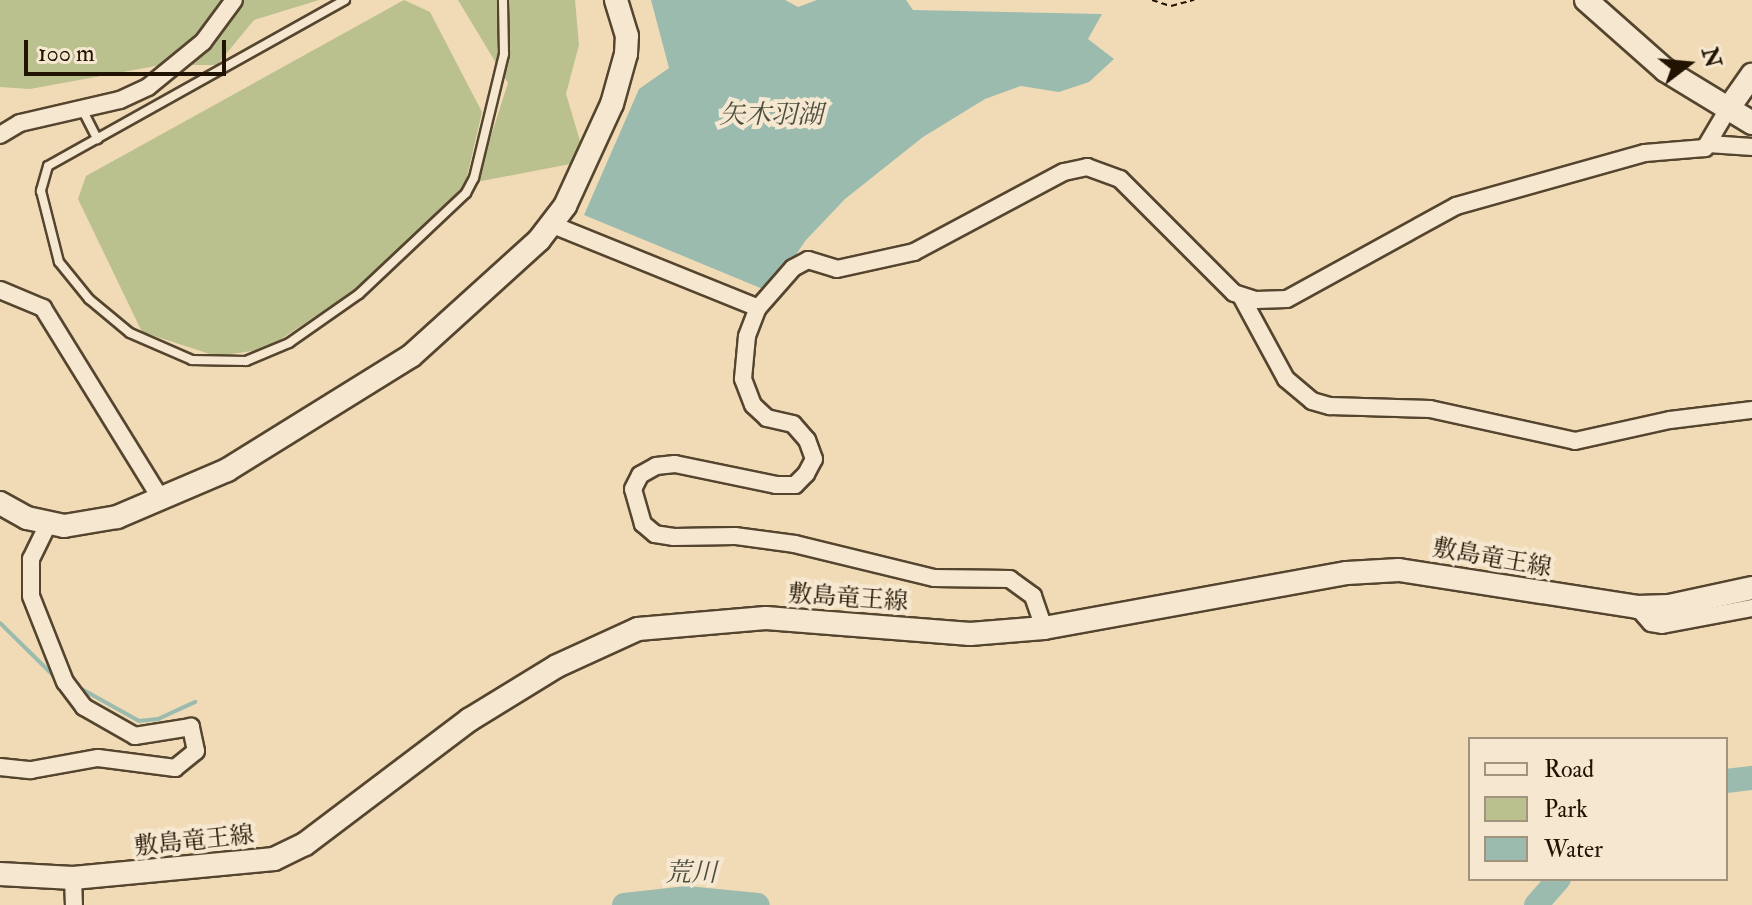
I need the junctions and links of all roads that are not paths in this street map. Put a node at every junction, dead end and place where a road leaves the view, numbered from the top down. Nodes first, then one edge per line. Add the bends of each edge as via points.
1 (234, 0) edge
2 (345, 0) edge
3 (503, 0) edge
4 (616, 0) edge
5 (1586, 0) edge
6 (1752, 75) edge
7 (82, 109) junction
8 (1728, 109) junction
9 (1752, 123) edge
10 (0, 135) edge
11 (97, 139) junction
12 (1709, 144) junction
13 (1752, 147) edge
14 (553, 225) junction
15 (0, 290) edge
16 (1242, 298) junction
17 (758, 308) junction
18 (1752, 410) edge
19 (161, 499) junction
20 (0, 503) edge
21 (48, 524) junction
22 (1752, 588) edge
23 (1637, 607) junction
24 (1752, 608) edge
25 (1044, 628) junction
26 (0, 767) edge
27 (0, 874) edge
28 (73, 878) junction
29 (74, 905) edge

1 - 7 street via 203,42 148,87
2 - 11 lane
3 - 11 lane via 504,54 466,193 359,294 268,354 218,362 166,350 130,333 89,299 59,262 41,191 48,166
4 - 14 main road via 627,36 619,83
5 - 8 main road via 1665,70
6 - 8 main road
7 - 10 street via 20,123
7 - 11 lane
8 - 9 main road
8 - 12 street
12 - 13 street
12 - 16 street via 1699,150 1645,153 1456,206 1287,299
14 - 17 street
14 - 19 main road via 396,368 246,460
15 - 19 street via 43,308
16 - 17 street via 1120,179 1087,167 1064,172 914,252 837,269 808,260 793,268
16 - 18 street via 1286,379 1312,401 1330,406 1430,409 1575,441 1670,420
17 - 25 street via 747,336 743,379 753,405 767,418 793,424 814,459 795,485 675,464 656,466 640,475 633,489 643,524 655,534 674,537 735,536 795,544 934,578 1010,579 1033,596
19 - 21 main road via 96,524
20 - 21 main road
21 - 26 street via 31,559 31,596 65,682 84,707 135,736 191,727 196,751 175,768 98,758 31,770
22 - 23 main road, 敷島竜王線 via 1669,606
23 - 24 street via 1651,623 1662,625
23 - 25 main road, 敷島竜王線 via 1399,570 1347,573
25 - 28 main road, 敷島竜王線 via 970,634 766,618 638,629 567,660 469,720 305,844 274,859
27 - 28 main road, 敷島竜王線
28 - 29 street

